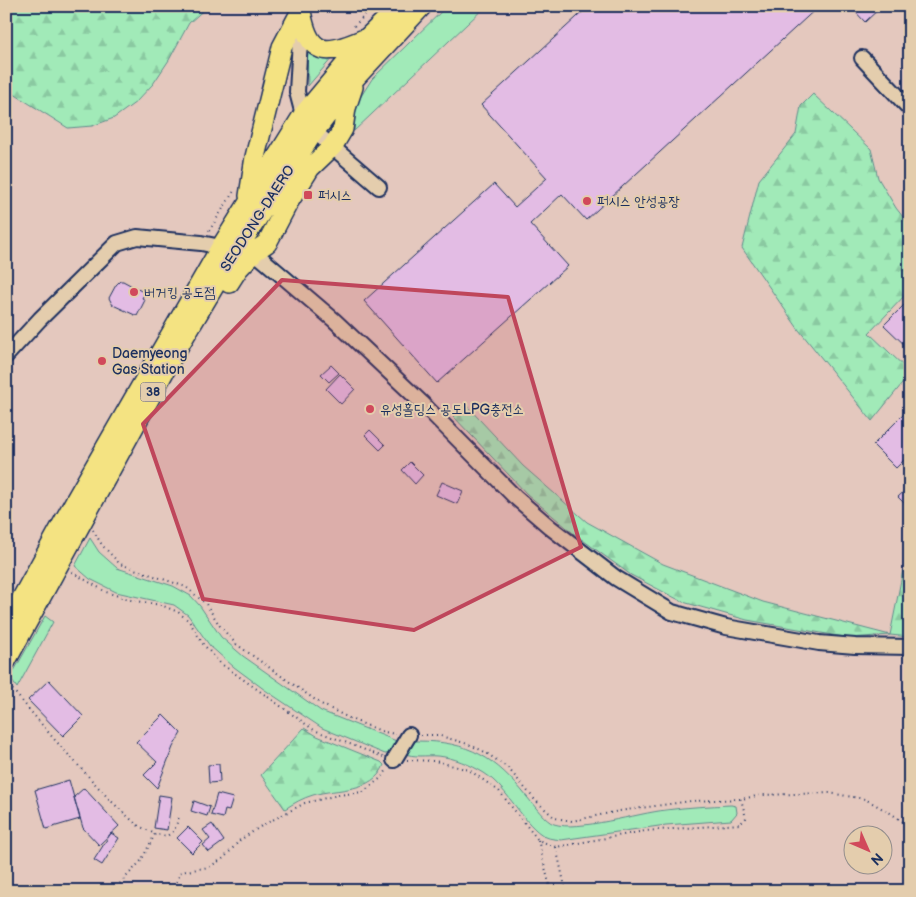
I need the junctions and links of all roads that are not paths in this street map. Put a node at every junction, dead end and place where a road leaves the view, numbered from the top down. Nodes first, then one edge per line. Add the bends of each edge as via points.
1 (400, 6) edge
2 (422, 6) edge
3 (301, 8) edge
4 (370, 36) junction
5 (862, 58) dead end
6 (356, 77) junction
7 (910, 109) edge
8 (303, 115) junction
9 (314, 132) junction
10 (333, 146) junction
11 (379, 187) dead end
12 (248, 204) junction
13 (221, 247) junction
14 (254, 252) junction
15 (6, 356) edge
16 (171, 359) junction
17 (6, 627) edge
18 (910, 647) edge
19 (6, 661) edge
20 (409, 735) road end
21 (394, 760) road end

1 - 4 main road, SEODONG-DAERO / 38
2 - 6 main road, SEODONG-DAERO / 38
3 - 4 main road via 312,44 326,51 340,49
3 - 8 street via 298,92
3 - 12 main road via 282,47 255,157
4 - 8 main road, SEODONG-DAERO / 38
5 - 7 street
6 - 9 main road, SEODONG-DAERO / 38
6 - 10 main road via 343,129
8 - 9 street
8 - 12 main road, SEODONG-DAERO / 38
9 - 10 street
9 - 16 main road, SEODONG-DAERO / 38 via 225,268
10 - 11 street
10 - 14 main road via 310,168 267,243
12 - 13 main road, SEODONG-DAERO / 38
13 - 15 street via 137,237 117,243
13 - 17 main road, SEODONG-DAERO / 38
14 - 16 main road via 238,269 205,324
14 - 18 street via 334,320 515,497 624,583 672,612 726,627 837,645
16 - 19 main road, SEODONG-DAERO / 38
20 - 21 street

